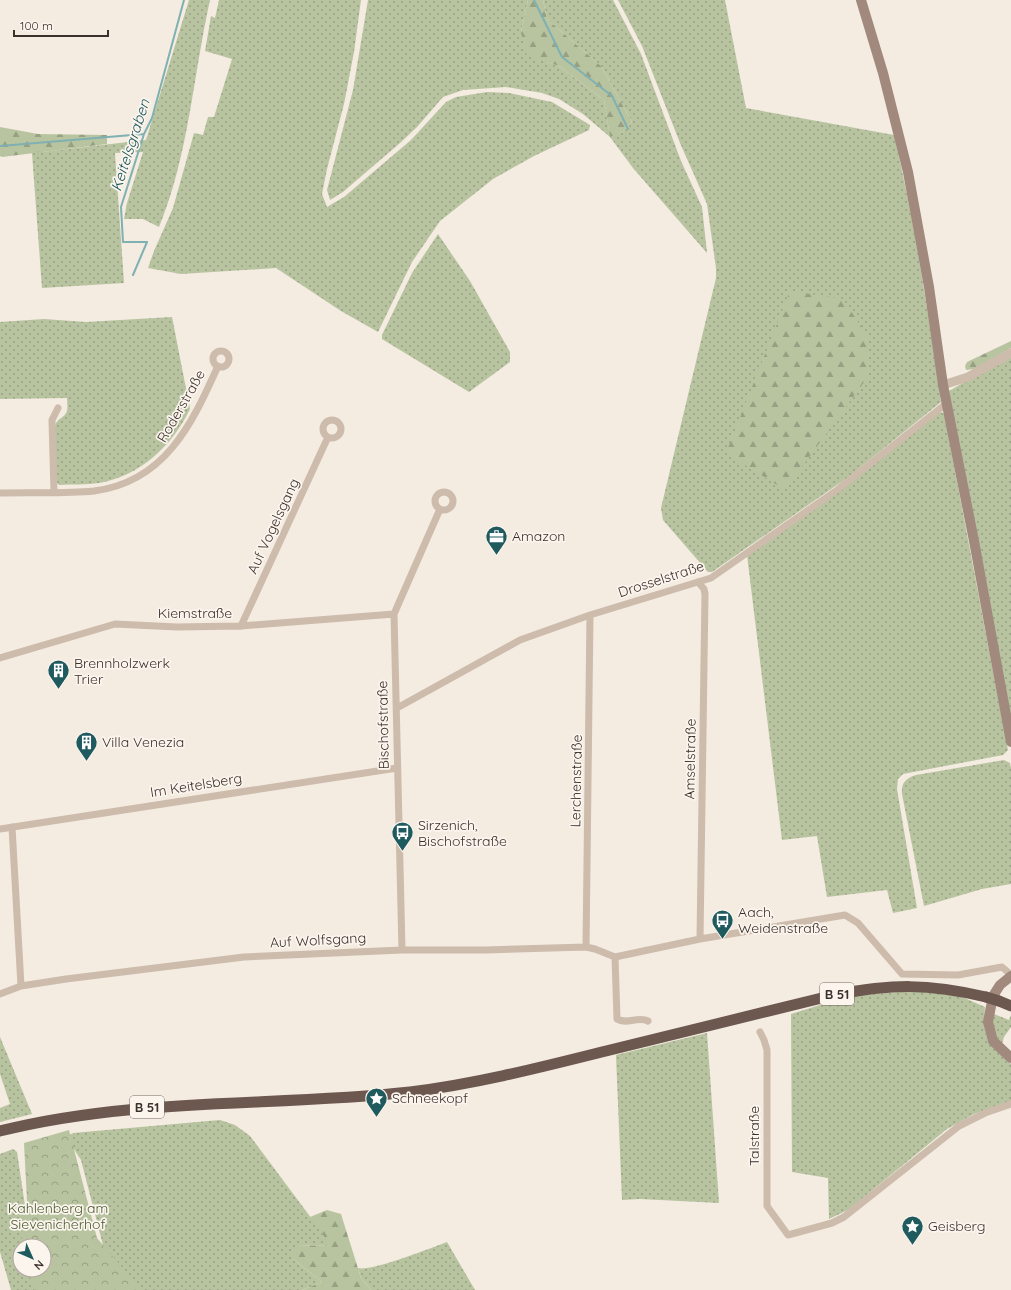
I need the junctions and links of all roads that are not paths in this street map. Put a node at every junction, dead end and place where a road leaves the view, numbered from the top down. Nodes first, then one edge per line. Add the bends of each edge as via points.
1 (861, 0) edge
2 (1011, 353) edge
3 (218, 366) dead end
4 (943, 385) junction
5 (947, 403) junction
6 (58, 408) dead end
7 (328, 437) dead end
8 (54, 492) junction
9 (0, 493) edge
10 (440, 509) dead end
11 (698, 582) junction
12 (394, 614) junction
13 (590, 615) junction
14 (241, 626) junction
15 (0, 658) edge
16 (397, 708) junction
17 (1011, 742) edge
18 (397, 768) junction
19 (12, 827) junction
20 (0, 829) edge
21 (700, 939) junction
22 (586, 947) junction
23 (402, 950) junction
24 (615, 957) junction
25 (1011, 976) edge
26 (21, 986) junction
27 (0, 994) edge
28 (1011, 1006) edge
29 (648, 1021) dead end
30 (760, 1032) dead end
31 (1011, 1058) edge
32 (1011, 1104) edge
33 (0, 1131) edge

1 - 4 main road via 908,172 929,286
2 - 4 street via 968,377
3 - 8 street, Roderstraße via 182,437 169,453 149,470 137,478 113,486 83,492
4 - 5 main road
5 - 11 street, Drosselstraße via 837,490 711,578
5 - 17 main road
6 - 8 street via 52,420
7 - 14 street, Auf Vogelsgang
8 - 9 street, Roderstraße
10 - 12 street, Bischofstraße
11 - 13 street, Drosselstraße
11 - 21 street, Amselstraße via 705,594
12 - 14 street, Kiemstraße
12 - 16 street, Bischofstraße
13 - 16 street, Drosselstraße via 520,640
13 - 22 street, Lerchenstraße
14 - 15 street, Kiemstraße via 177,628 115,624
16 - 18 street, Bischofstraße
18 - 19 street, Im Keitelsberg
18 - 23 street, Bischofstraße
19 - 20 street, Im Keitelsberg
19 - 26 street
21 - 24 street
21 - 25 street via 845,915 858,923 902,974 958,975 1002,967
22 - 23 street, Auf Wolfsgang
22 - 24 street, Auf Wolfsgang
23 - 26 street, Auf Wolfsgang via 244,956
24 - 29 street via 617,1020
25 - 31 main road via 996,991 988,1022 993,1041
26 - 27 street, Auf Wolfsgang
28 - 33 highway, B 51, bridge via 986,996 921,986 865,989 539,1068 461,1084 373,1095 146,1107 70,1116
30 - 32 street, Talstraße via 767,1050 767,1206 788,1234 832,1223 844,1217 959,1126

